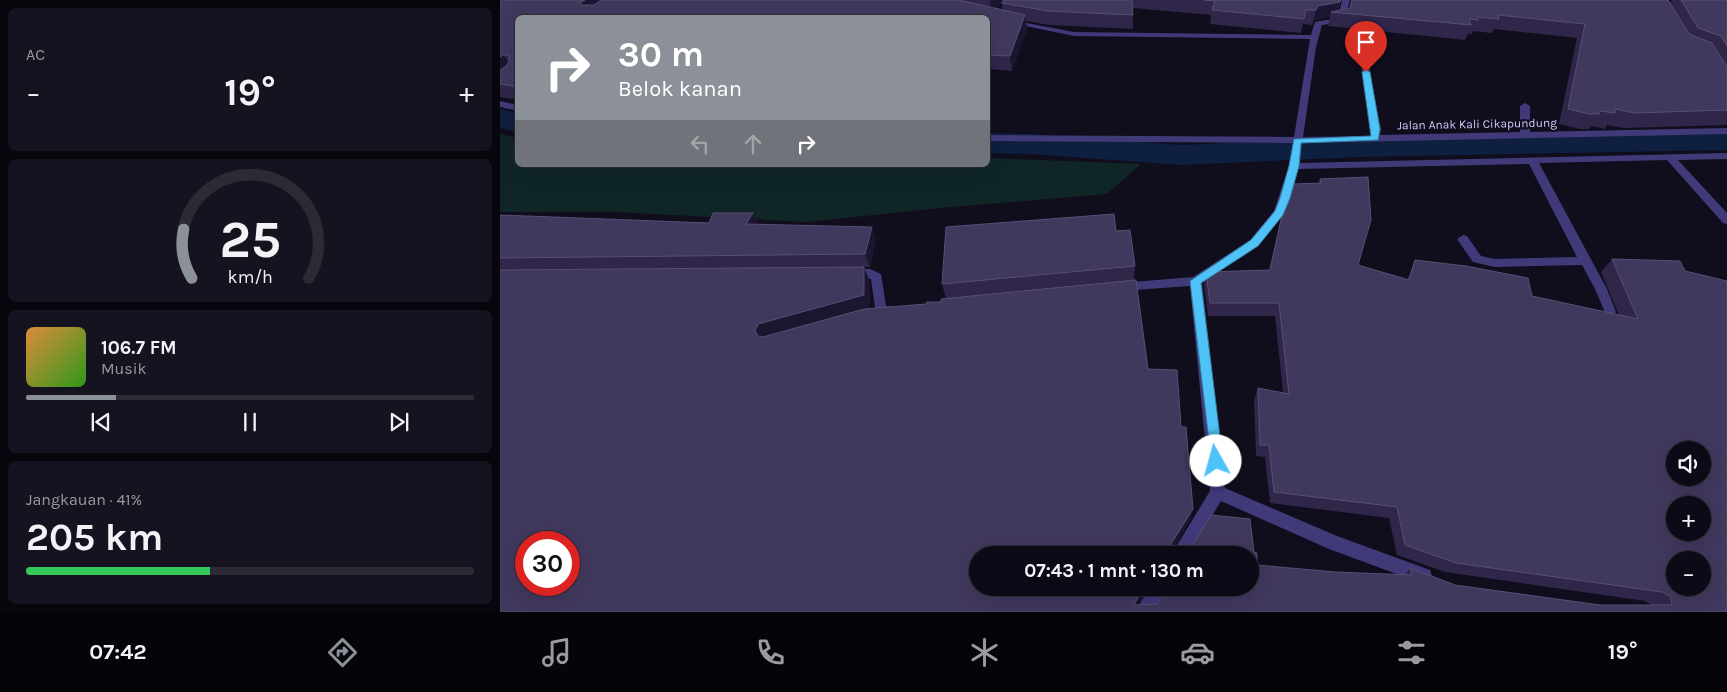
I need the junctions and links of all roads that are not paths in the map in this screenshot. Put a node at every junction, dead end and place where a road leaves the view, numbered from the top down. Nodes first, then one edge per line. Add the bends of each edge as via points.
1 (1346, 0) edge
2 (1003, 20) edge
3 (1315, 37) junction
4 (1363, 42) dead end
5 (500, 104) edge
6 (1525, 106) dead end
7 (515, 107) edge
8 (1727, 131) edge
9 (1524, 136) junction
10 (990, 138) edge
11 (1375, 138) junction
12 (1296, 153) junction
13 (1727, 156) edge
14 (1670, 158) junction
15 (1533, 161) junction
16 (1727, 220) edge
17 (1463, 239) dead end
18 (1585, 261) junction
19 (842, 273) edge
20 (1196, 281) junction
21 (1109, 288) edge
22 (907, 308) edge
23 (880, 312) junction
24 (1610, 312) edge
25 (864, 317) edge
26 (1218, 492) junction
27 (1185, 546) edge
28 (1436, 580) edge
29 (1154, 596) edge
30 (1144, 612) edge

1 - 3 street via 1341,20 1320,23
2 - 3 street via 1074,34
3 - 12 street
4 - 11 street
5 - 7 street
6 - 9 street
8 - 9 street, Jalan Anak Kali Cikapundung
9 - 11 street, Jalan Anak Kali Cikapundung
10 - 12 street, Jalan Anak Kali Cikapundung
11 - 12 street, Jalan Anak Kali Cikapundung
12 - 15 street
12 - 20 street via 1285,198 1266,230 1254,243
13 - 14 street
14 - 15 street
14 - 16 street
15 - 18 street
17 - 18 street via 1477,259 1495,263
18 - 24 street
19 - 23 street via 870,273 877,277
20 - 21 street
20 - 26 street
22 - 23 street
23 - 25 street
26 - 27 street
26 - 28 street via 1335,543
29 - 30 street

